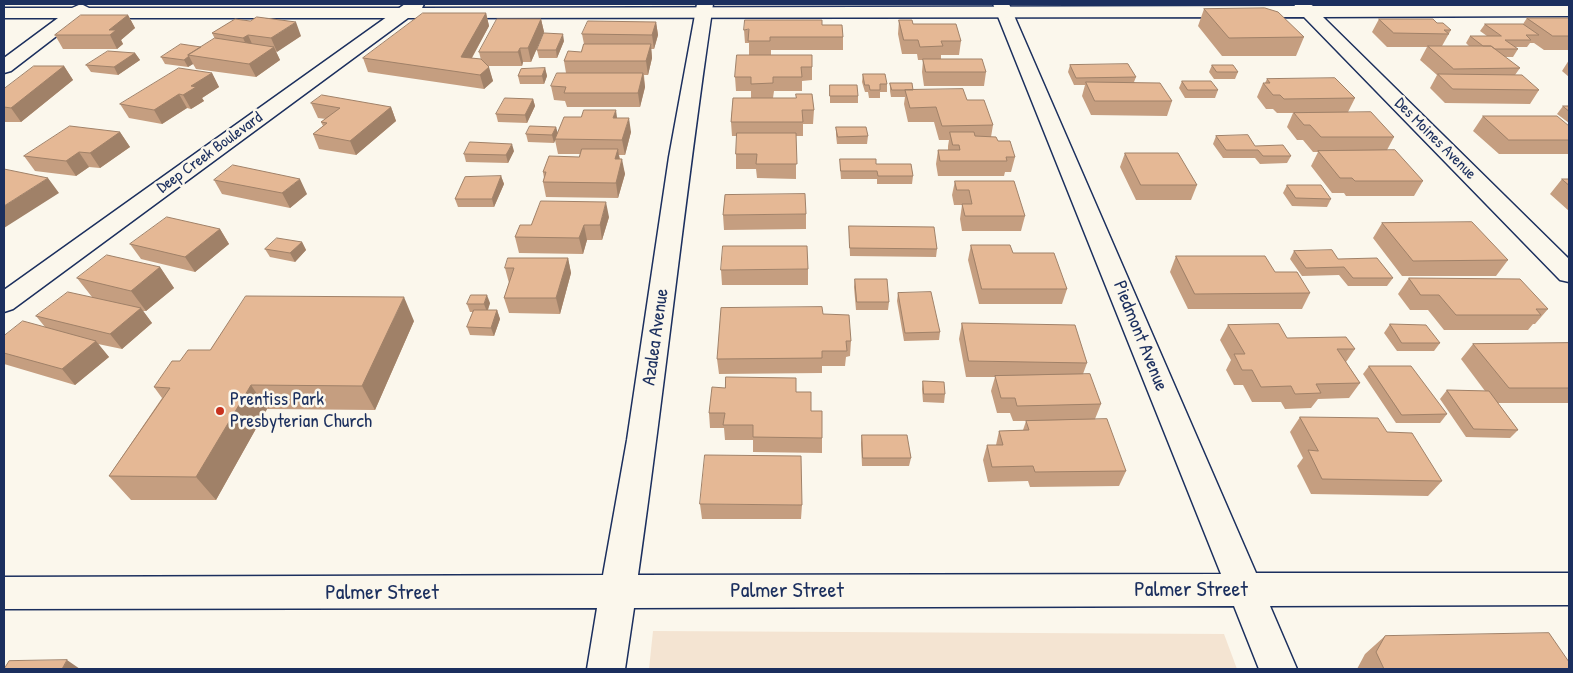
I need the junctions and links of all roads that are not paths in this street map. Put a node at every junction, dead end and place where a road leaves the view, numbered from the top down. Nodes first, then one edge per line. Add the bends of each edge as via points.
1 (82, 8) edge
2 (410, 8) edge
3 (704, 8) edge
4 (1002, 8) edge
5 (1305, 8) edge
6 (1569, 11) edge
7 (4, 13) edge
8 (4, 67) edge
9 (1569, 274) edge
10 (4, 303) edge
11 (1245, 589) junction
12 (1569, 589) edge
13 (618, 592) junction
14 (4, 594) edge
15 (606, 669) edge
16 (1278, 669) edge

1 - 2 street
1 - 7 street
1 - 8 street
2 - 3 street
2 - 10 street, Deep Creek Boulevard
3 - 4 street
3 - 13 street, Azalea Avenue
4 - 5 street
4 - 11 street, Piedmont Avenue
5 - 6 street
5 - 9 street, Des Moines Avenue
11 - 12 street, Palmer Street
11 - 13 street, Palmer Street
11 - 16 street, Piedmont Avenue
13 - 14 street, Palmer Street
13 - 15 street, Azalea Avenue

